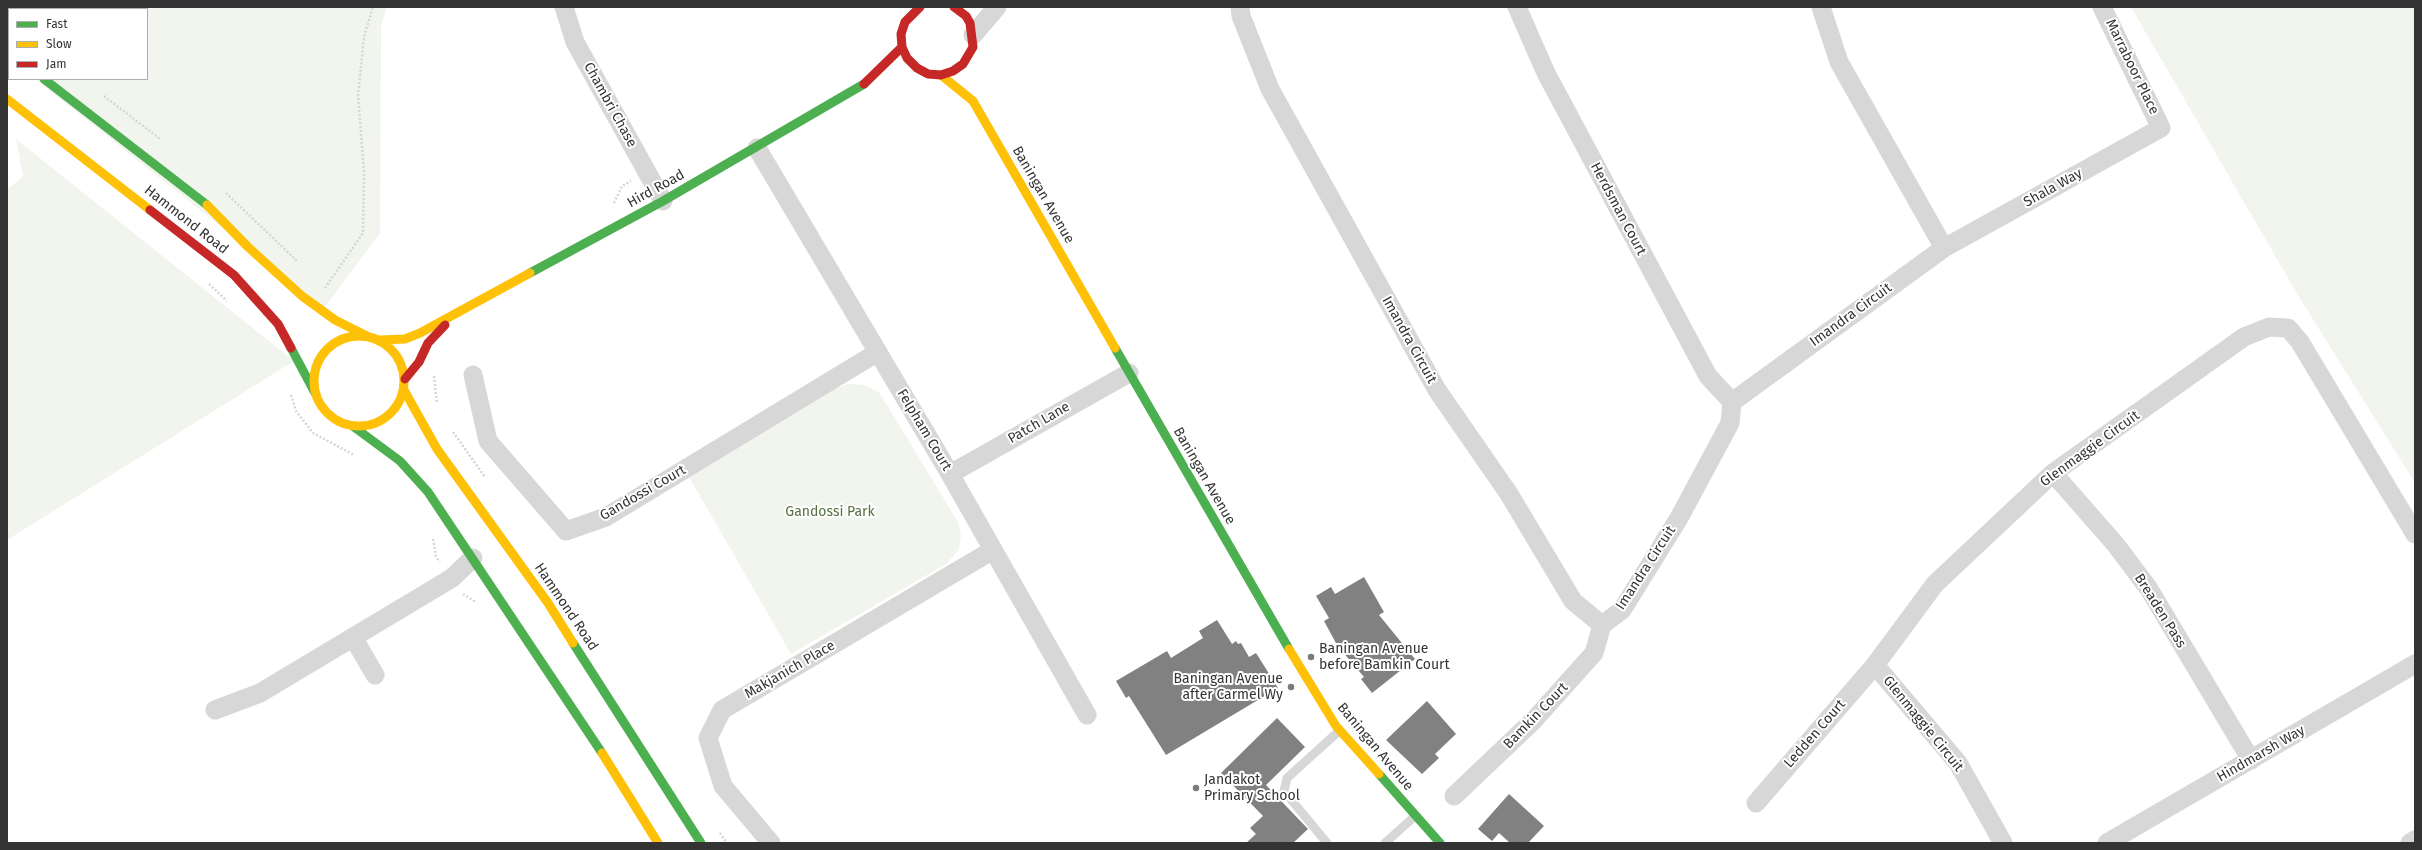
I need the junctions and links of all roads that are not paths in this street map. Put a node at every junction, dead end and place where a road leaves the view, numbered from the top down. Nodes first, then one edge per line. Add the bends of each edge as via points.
1 (564, 7) edge
2 (961, 7) edge
3 (997, 7) edge
4 (1240, 7) edge
5 (1517, 7) edge
6 (1820, 7) edge
7 (2102, 7) edge
8 (915, 9) edge
9 (973, 35) junction
10 (902, 47) junction
11 (968, 58) junction
12 (969, 73) dead end
13 (941, 75) junction
14 (888, 76) dead end
15 (45, 80) edge
16 (866, 83) junction
17 (971, 87) dead end
18 (7, 99) edge
19 (973, 102) junction
20 (2161, 128) joint
21 (757, 148) junction
22 (663, 201) junction
23 (1944, 248) junction
24 (456, 314) junction
25 (375, 339) junction
26 (878, 352) junction
27 (1129, 372) junction
28 (473, 375) dead end
29 (405, 379) junction
30 (404, 390) junction
31 (315, 393) junction
32 (1732, 402) junction
33 (354, 427) junction
34 (2053, 473) junction
35 (950, 474) junction
36 (2415, 534) edge
37 (993, 550) junction
38 (473, 558) junction
39 (1602, 625) junction
40 (352, 637) junction
41 (2415, 664) edge
42 (1875, 665) junction
43 (375, 675) dead end
44 (215, 710) dead end
45 (1087, 715) dead end
46 (1339, 730) junction
47 (2251, 760) junction
48 (1454, 796) dead end
49 (1756, 803) dead end
50 (1415, 816) junction
51 (2415, 840) edge
52 (658, 843) edge
53 (701, 843) edge
54 (771, 843) edge
55 (1327, 843) edge
56 (1385, 843) edge
57 (1440, 843) edge
58 (2003, 843) edge
59 (2106, 843) edge
60 (2410, 843) edge

1 - 22 street, Chambri Chase via 575,42
2 - 9 main road
3 - 9 street
4 - 39 street, Imandra Circuit via 1241,16 1270,89 1437,390 1509,494 1573,601
5 - 32 street, Herdsman Court via 1546,72 1708,376
6 - 23 street via 1840,62
7 - 20 street, Marraboor Place
8 - 10 main road via 905,22 901,34
9 - 11 main road
10 - 13 main road via 913,69
10 - 16 main road, Hird Road
11 - 12 main road
11 - 13 main road via 953,71
13 - 19 main road, Baningan Avenue
14 - 16 main road, Hird Road
15 - 25 main road, Hammond Road via 200,198 248,247 313,304 335,320
16 - 21 main road, Hird Road
17 - 19 main road, Baningan Avenue
18 - 31 main road, Hammond Road via 234,275 278,324
19 - 27 main road, Baningan Avenue
20 - 23 street, Shala Way
21 - 22 main road, Hird Road
21 - 26 street, Felpham Court
22 - 24 main road, Hird Road
23 - 32 street, Imandra Circuit
24 - 25 main road, Hird Road via 405,338
24 - 29 main road, Hird Road via 428,343 419,362
25 - 29 main road via 397,356 403,367
25 - 31 main road via 356,336 340,340 327,349 318,362 314,377
26 - 28 street, Gandossi Court via 606,517 566,531 488,442
26 - 35 street, Felpham Court
27 - 35 street, Patch Lane
27 - 46 main road, Baningan Avenue via 1278,631
29 - 30 main road
30 - 33 main road via 391,414 380,422
30 - 53 main road, Hammond Road via 437,449 548,603
31 - 33 main road via 329,416
32 - 39 street, Imandra Circuit via 1730,423 1679,518 1622,610
33 - 38 main road via 405,466 428,492
34 - 36 street, Glenmaggie Circuit via 2244,337 2269,327 2288,328 2300,342
34 - 42 street, Glenmaggie Circuit via 1935,584
34 - 47 street, Breaden Pass via 2116,545 2149,589
35 - 37 street, Felpham Court
37 - 45 street, Felpham Court
37 - 54 street, Makjanich Place via 722,710 708,738 723,786
38 - 40 street via 452,578
38 - 52 main road via 586,728
39 - 48 street, Bamkin Court via 1594,653 1534,720
40 - 43 street
40 - 44 street via 260,693
41 - 47 street, Hindmarsh Way
42 - 49 street, Ledden Court
42 - 58 street, Glenmaggie Circuit via 1958,763
46 - 50 main road, Baningan Avenue
46 - 55 lane via 1287,778 1284,791
47 - 59 street, Hindmarsh Way
50 - 56 lane
50 - 57 main road, Baningan Avenue
51 - 60 street

